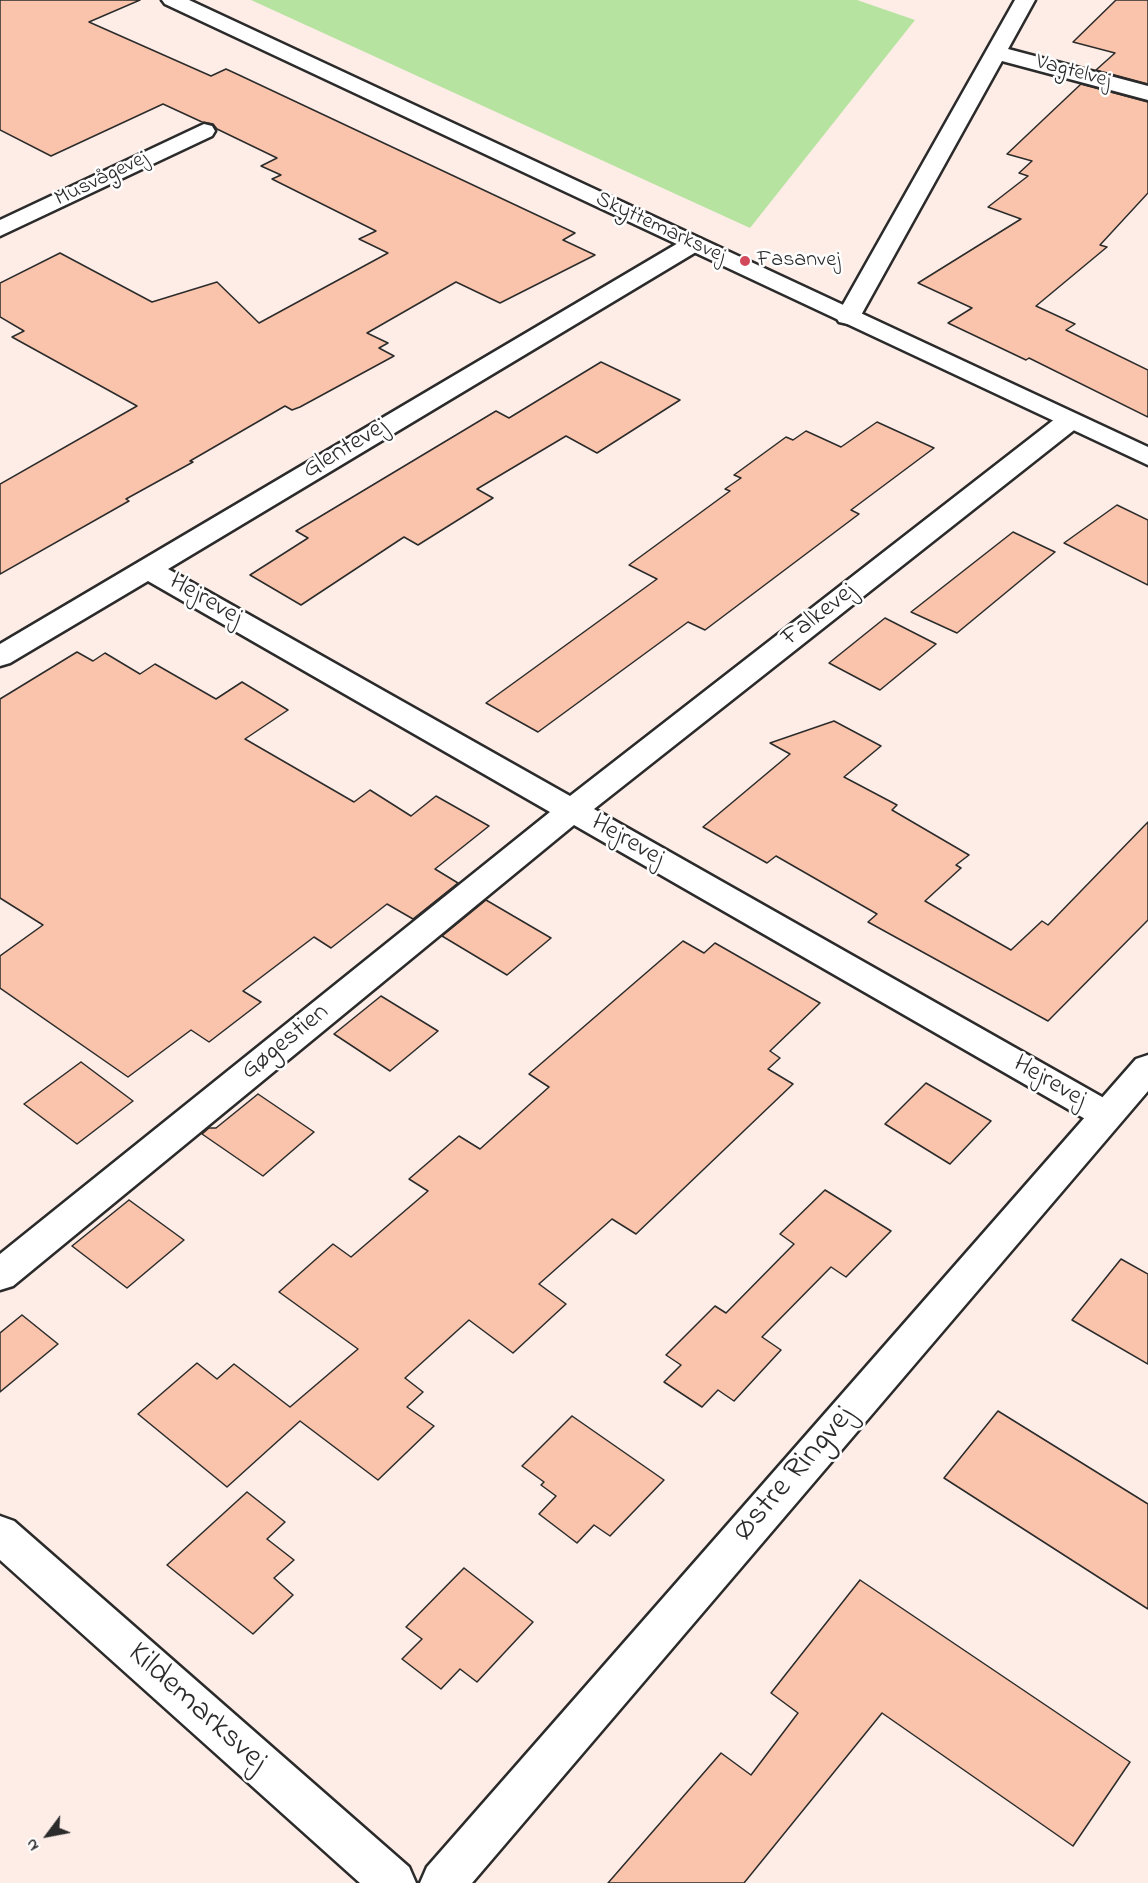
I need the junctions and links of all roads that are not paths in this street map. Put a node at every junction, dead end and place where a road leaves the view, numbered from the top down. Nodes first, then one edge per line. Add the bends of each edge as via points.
1 (172, 0) edge
2 (1025, 0) edge
3 (998, 53) junction
4 (1148, 93) edge
5 (204, 131) dead end
6 (0, 228) edge
7 (693, 244) junction
8 (848, 317) junction
9 (1069, 421) junction
10 (1148, 457) edge
11 (148, 569) junction
12 (0, 657) edge
13 (572, 811) junction
14 (1148, 1068) edge
15 (1106, 1115) junction
16 (0, 1275) edge
17 (0, 1534) edge
18 (393, 1883) edge
19 (443, 1883) edge

1 - 7 street, Skyttemarksvej
2 - 3 street
3 - 4 street, Vagtelvej
3 - 8 street
5 - 6 street, Musvågevej
7 - 8 street, Skyttemarksvej
7 - 11 street, Glentevej
8 - 9 street, Skyttemarksvej
9 - 10 street, Skyttemarksvej
9 - 13 street, Falkevej
11 - 12 street, Glentevej
11 - 13 street, Hejrevej
13 - 15 street, Hejrevej
13 - 16 street, Gøgestien
14 - 15 street, Østre Ringvej
15 - 19 street, Østre Ringvej
17 - 18 street, Kildemarksvej

